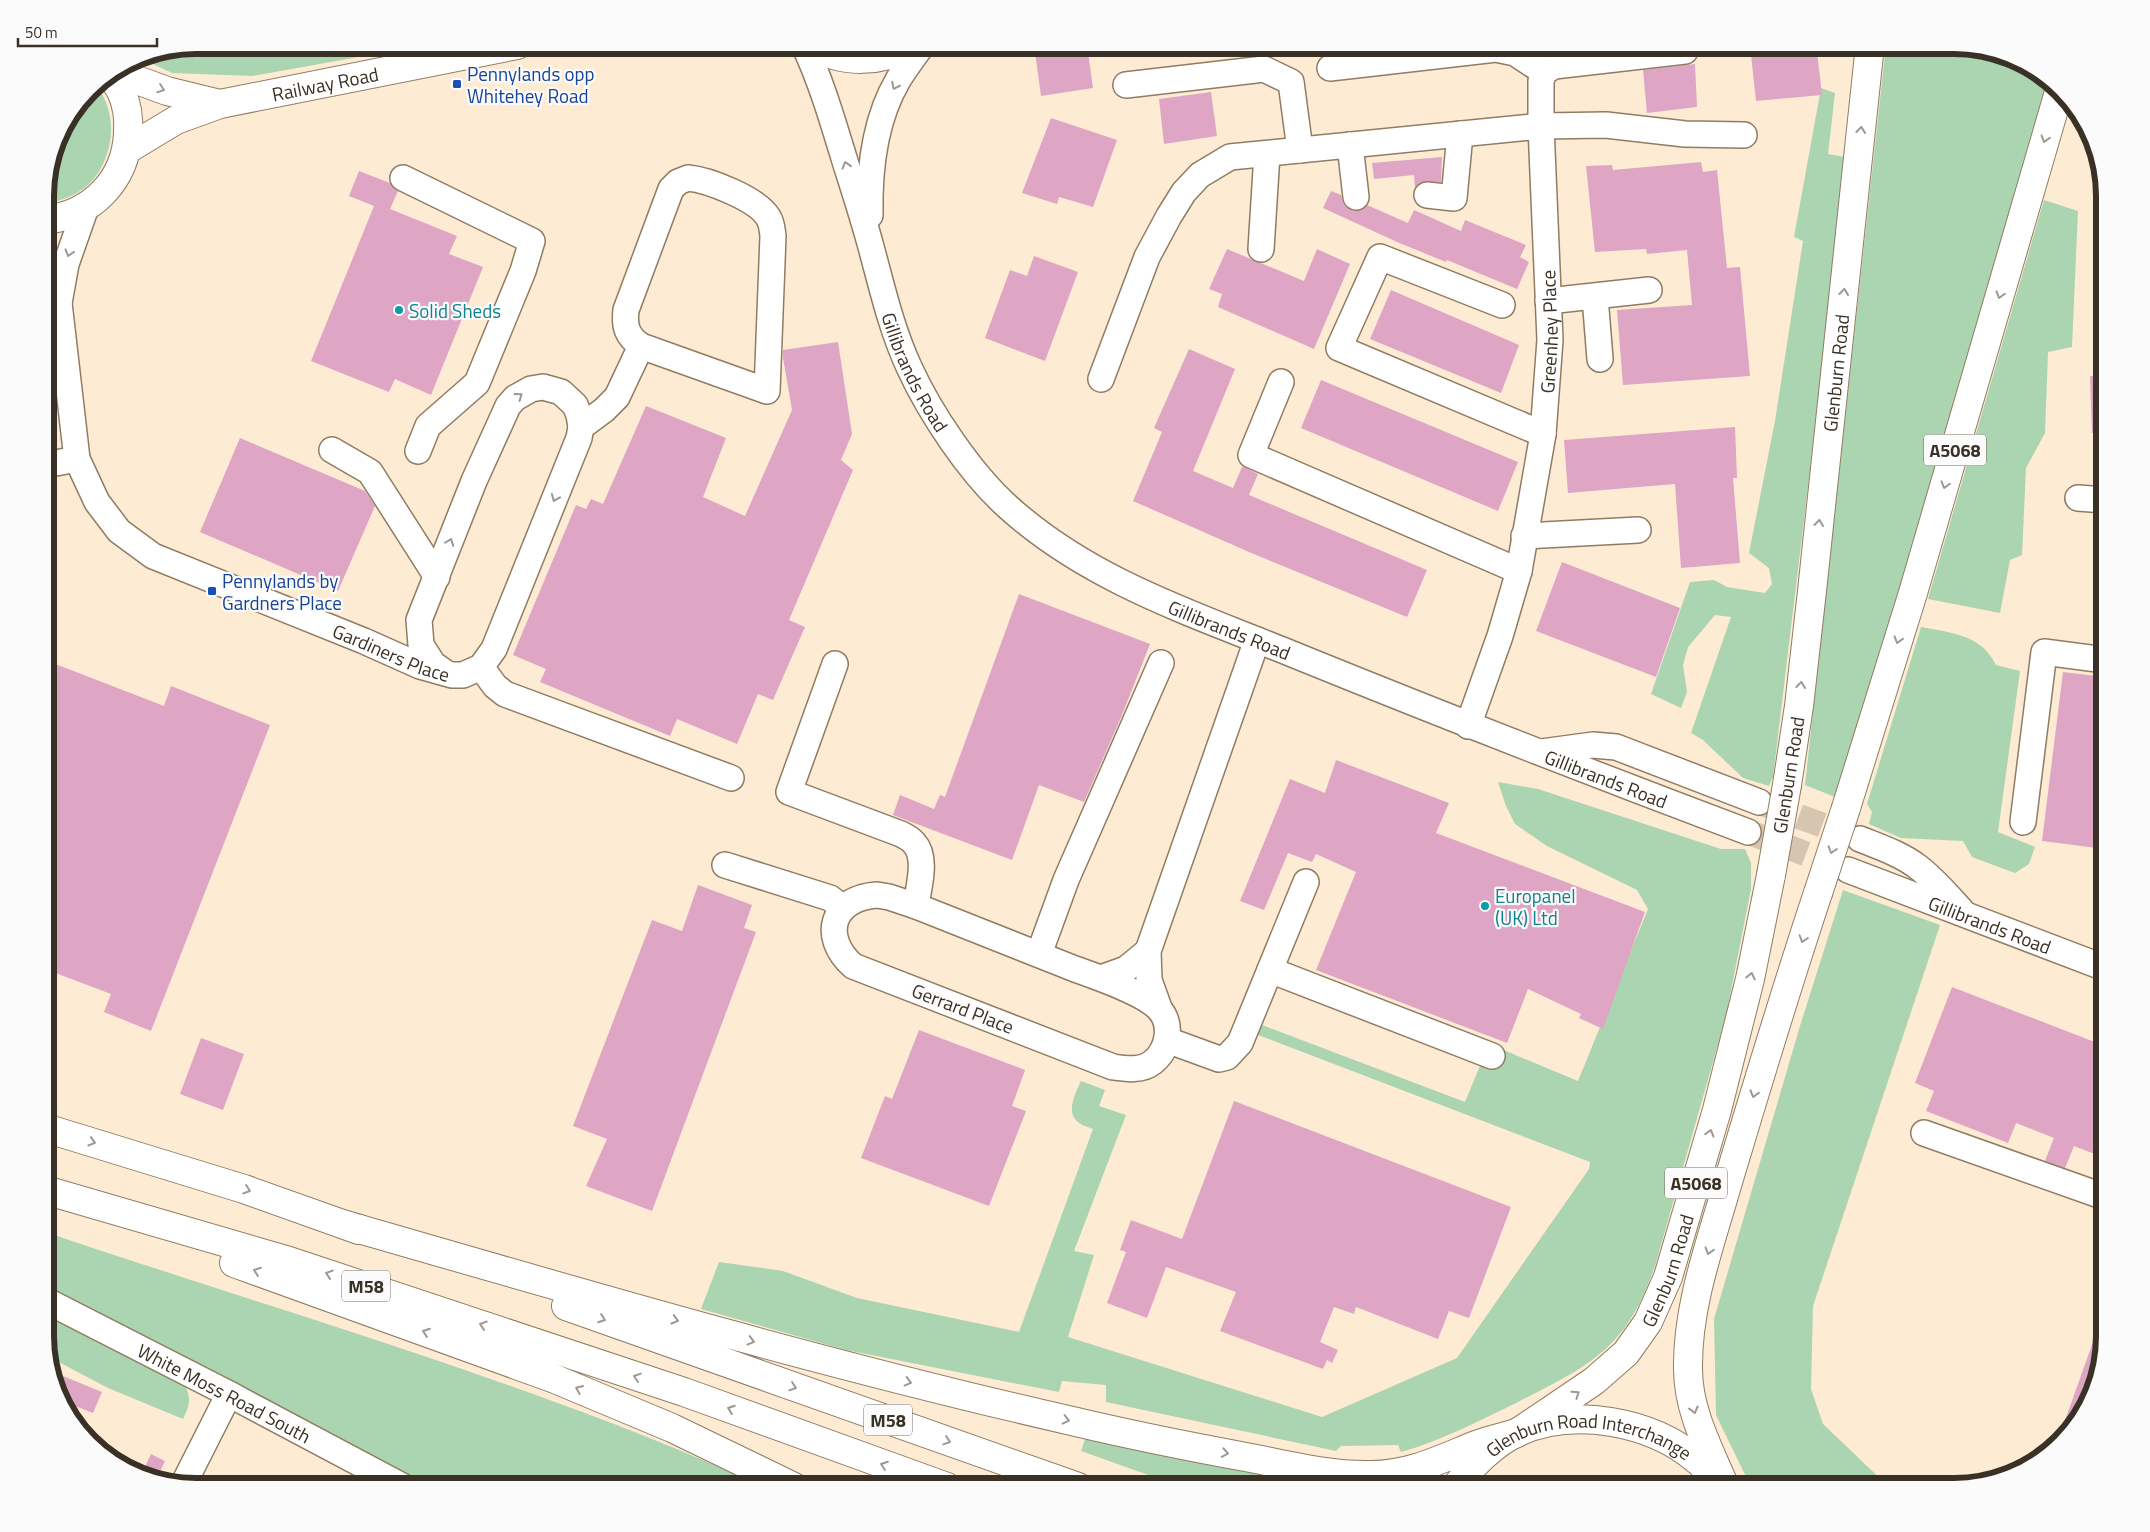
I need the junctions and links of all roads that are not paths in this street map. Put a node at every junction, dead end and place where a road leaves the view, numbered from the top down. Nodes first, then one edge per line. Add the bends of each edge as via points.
1 (472, 54) edge
2 (808, 54) edge
3 (832, 54) edge
4 (897, 54) edge
5 (916, 54) edge
6 (1452, 54) edge
7 (1517, 54) edge
8 (1659, 54) edge
9 (1869, 54) edge
10 (1330, 68) dead end
11 (1544, 72) junction
12 (122, 75) edge
13 (114, 80) edge
14 (1126, 85) dead end
15 (2057, 98) edge
16 (220, 104) junction
17 (1541, 126) junction
18 (1460, 134) junction
19 (1744, 135) dead end
20 (1350, 145) junction
21 (128, 149) junction
22 (1300, 150) junction
23 (1267, 154) junction
24 (403, 178) dead end
25 (1427, 195) dead end
26 (1356, 198) dead end
27 (86, 207) junction
28 (54, 219) edge
29 (870, 245) junction
30 (1261, 249) dead end
31 (54, 290) edge
32 (1649, 290) dead end
33 (1596, 296) junction
34 (1548, 301) junction
35 (59, 303) junction
36 (1502, 305) dead end
37 (641, 346) junction
38 (1600, 359) dead end
39 (1101, 378) dead end
40 (1281, 382) dead end
41 (581, 426) junction
42 (1543, 434) junction
43 (332, 450) dead end
44 (418, 451) dead end
45 (77, 459) junction
46 (54, 463) edge
47 (2078, 498) dead end
48 (2096, 499) edge
49 (1638, 530) dead end
50 (1524, 536) junction
51 (1519, 571) junction
52 (436, 577) junction
53 (419, 620) junction
54 (1257, 640) junction
55 (364, 641) junction
56 (2096, 659) edge
57 (1161, 663) dead end
58 (835, 664) dead end
59 (481, 668) junction
60 (442, 671) junction
61 (1468, 726) junction
62 (1536, 752) junction
63 (732, 778) dead end
64 (1760, 802) tunnel mouth
65 (2023, 822) dead end
66 (1748, 832) tunnel mouth
67 (1860, 839) tunnel mouth
68 (725, 865) dead end
69 (1848, 870) tunnel mouth
70 (1306, 882) dead end
71 (916, 906) junction
72 (842, 908) junction
73 (1965, 914) junction
74 (1148, 951) junction
75 (1039, 954) junction
76 (2096, 965) edge
77 (1270, 970) junction
78 (1101, 978) junction
79 (1159, 1008) junction
80 (1167, 1040) junction
81 (1492, 1056) dead end
82 (54, 1131) edge
83 (1924, 1133) dead end
84 (1698, 1174) junction
85 (1728, 1183) junction
86 (54, 1193) edge
87 (2096, 1193) edge
88 (54, 1199) edge
89 (342, 1224) junction
90 (54, 1305) edge
91 (229, 1394) junction
92 (216, 1420) junction
93 (1518, 1432) junction
94 (170, 1476) edge
95 (187, 1477) edge
96 (387, 1478) edge
97 (775, 1478) edge
98 (922, 1478) edge
99 (1052, 1478) edge
100 (1464, 1478) edge
101 (1715, 1478) edge
102 (1720, 1478) edge

1 - 16 main road, Railway Road
29 -> 2 street, Gillibrands Road via 824,90
3 - 4 main road via 858,59
5 -> 29 street, Gillibrands Road via 898,80 879,126 872,155
6 - 10 street
7 - 11 street
8 - 11 street via 1554,66
84 -> 9 main road, Glenburn Road / A5068, bridge via 1750,979 1787,785 1810,610
11 - 17 street, Greenhey Place
12 -> 16 main road, Railway Road via 167,91
13 - 21 main road via 122,93 129,120
14 - 22 street via 1264,69 1281,75 1291,82
15 -> 85 main road, Glenburn Road / A5068, bridge via 1913,593
16 - 21 main road, Railway Road via 176,120
17 - 18 street
17 - 19 street via 1606,125 1685,134
17 - 34 street, Greenhey Place
18 - 20 street
18 - 25 street via 1454,198
20 - 22 street
20 - 26 street
21 - 27 main road via 119,172 105,192
22 - 23 street
23 - 30 street
23 - 39 street via 1230,157 1200,176 1184,192 1147,257
24 - 44 street via 532,241 477,383 428,426
27 - 28 main road
27 -> 35 street, Gardiners Place via 66,264
29 - 54 street, Gillibrands Road via 887,312 909,367 940,423 975,471 1007,507 1070,554 1115,580
31 - 35 street, Gardiners Place
32 - 33 street
33 - 34 street
33 - 38 street
34 - 42 street, Greenhey Place via 1550,340
35 - 45 street, Gardiners Place
36 - 42 street via 1380,257 1339,348
37 - 37 street via 627,332 624,323 626,310 671,189 688,178 698,179 756,204 770,219 773,236 767,391
37 - 41 street via 617,397
40 - 51 street via 1251,455
52 -> 41 street, Gardiners Place via 474,481 508,406 515,398 523,392 542,387 561,392 575,405
41 -> 59 street, Gardiners Place via 494,649
42 - 50 street, Greenhey Place
43 - 52 street via 370,472
45 - 46 street
45 - 55 street, Gardiners Place via 97,502 119,531 153,556
47 - 48 street
49 - 50 street
50 - 51 street, Greenhey Place
51 - 61 street, Greenhey Place
52 - 53 street, Gardiners Place
53 - 55 street via 396,636
53 - 60 street via 421,644 433,664
54 - 61 street, Gillibrands Road
54 - 74 street
55 - 60 street, Gardiners Place via 420,666
56 - 65 street via 2044,652
57 - 75 street via 1066,880
58 - 71 street via 789,792 901,834 914,842 921,862
59 - 60 street, Gardiners Place via 463,675
59 - 63 street via 505,694
61 - 62 street, Gillibrands Road
62 - 64 street via 1593,745 1616,747
62 - 66 street, Gillibrands Road
67 - 73 street via 1901,856 1918,867
68 - 72 street via 830,898
69 - 73 street, Gillibrands Road
70 - 77 street
71 - 72 street via 877,894 858,897
71 - 75 street
72 - 80 street, Gerrard Place via 834,929 845,958 853,966 1114,1067 1126,1069 1150,1065
73 - 76 street, Gillibrands Road
74 - 78 street via 1126,970
74 - 79 street via 1149,980
75 - 78 street
77 - 80 street via 1240,1042 1227,1057 1219,1059
77 - 81 street
78 - 79 street
79 - 80 street via 1165,1018
82 -> 89 main road, M58 via 244,1189
83 - 87 street
84 - 85 main road
93 -> 84 main road, Glenburn Road / A5068 via 1594,1381 1626,1353 1648,1322 1668,1277
85 -> 102 main road, Glenburn Road / A5068 via 1695,1299 1688,1370 1697,1420
98 -> 86 main road, M58 via 684,1392 298,1264
97 -> 88 main road, M58 via 672,1428 554,1379
89 -> 93 main road via 704,1328 967,1397 1142,1437 1311,1470 1370,1475 1404,1472
89 -> 99 main road, M58 via 698,1354
90 - 91 street, White Moss Road South
91 - 92 street
91 - 96 street, White Moss Road South
92 - 94 street via 187,1446
92 - 95 street
93 - 100 main road, Glenburn Road Interchange / A5068 via 1486,1454
93 - 101 main road, Glenburn Road Interchange / A5068 via 1564,1421 1599,1419 1636,1427 1670,1441 1698,1460

